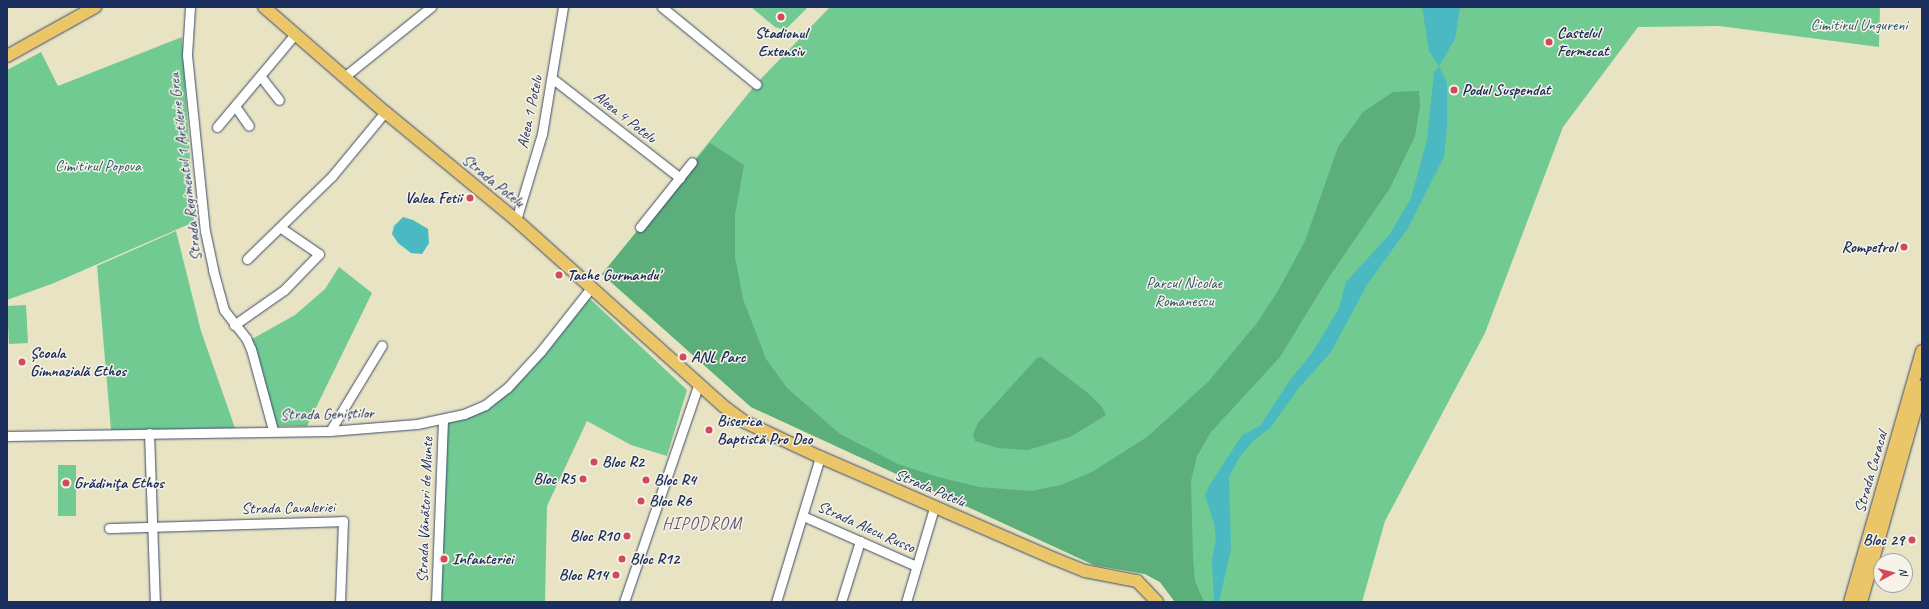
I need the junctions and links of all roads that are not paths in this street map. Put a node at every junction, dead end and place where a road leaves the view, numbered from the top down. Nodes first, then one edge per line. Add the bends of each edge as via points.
1 (95, 7) edge
2 (190, 7) edge
3 (264, 7) edge
4 (431, 7) edge
5 (563, 7) edge
6 (662, 7) edge
7 (295, 34) junction
8 (7, 56) edge
9 (261, 77) junction
10 (344, 77) junction
11 (553, 79) junction
12 (756, 84) dead end
13 (279, 100) dead end
14 (235, 106) junction
15 (385, 112) junction
16 (249, 126) dead end
17 (217, 127) dead end
18 (692, 162) dead end
19 (680, 178) junction
20 (516, 220) junction
21 (640, 227) dead end
22 (281, 228) junction
23 (247, 259) dead end
24 (591, 288) junction
25 (234, 325) junction
26 (382, 345) dead end
27 (1922, 351) edge
28 (1920, 368) edge
29 (699, 384) junction
30 (1922, 386) edge
31 (443, 419) junction
32 (273, 430) junction
33 (330, 431) junction
34 (149, 433) junction
35 (7, 436) edge
36 (820, 457) junction
37 (934, 508) junction
38 (803, 516) junction
39 (153, 527) junction
40 (109, 528) dead end
41 (860, 541) junction
42 (916, 566) junction
43 (155, 602) edge
44 (340, 602) edge
45 (436, 602) edge
46 (624, 602) edge
47 (776, 602) edge
48 (841, 602) edge
49 (906, 602) edge
50 (1157, 602) edge
51 (1850, 602) edge
52 (1861, 602) edge

1 - 8 main road
2 - 25 street, Strada Regimentul 1 Artilerie Grea via 187,56 205,231 222,304
3 - 7 main road, Strada Potelu
4 - 10 street
5 - 11 street, Aleea 1 Potelu
6 - 12 street
7 - 9 street
7 - 10 main road, Strada Potelu
9 - 13 street
9 - 14 street
10 - 15 main road, Strada Potelu
11 - 19 street, Aleea 4 Potelu
11 - 20 street, Aleea 1 Potelu via 542,134
14 - 16 street
14 - 17 street
15 - 20 main road, Strada Potelu
15 - 22 street via 332,176
18 - 19 street
19 - 21 street
20 - 24 main road, Strada Potelu
22 - 23 street
22 - 25 street via 319,254 284,290
24 - 29 main road, Strada Potelu
24 - 31 street, Strada Geniștilor via 541,351 507,388 485,405
25 - 32 street, Strada Regimentul 1 Artilerie Grea via 246,338 251,349
26 - 33 street
27 - 28 main road, Strada Caracal
28 - 51 main road, Strada Caracal
29 - 36 main road, Strada Potelu via 743,421
29 - 46 street
30 - 52 main road, Strada Caracal
31 - 33 street, Strada Geniștilor via 392,428
31 - 45 street, Strada Vânători de Munte
32 - 33 street, Strada Geniștilor
32 - 34 street, Strada Geniștilor
34 - 35 street, Strada Geniștilor via 68,437
34 - 39 street
36 - 37 main road, Strada Potelu
36 - 38 street
37 - 42 street
37 - 50 main road, Strada Potelu via 1085,571 1137,581
38 - 41 street, Strada Alecu Russo
38 - 47 street
39 - 40 street
39 - 43 street
39 - 44 street, Strada Cavaleriei via 343,521
41 - 42 street, Strada Alecu Russo
41 - 48 street
42 - 49 street

